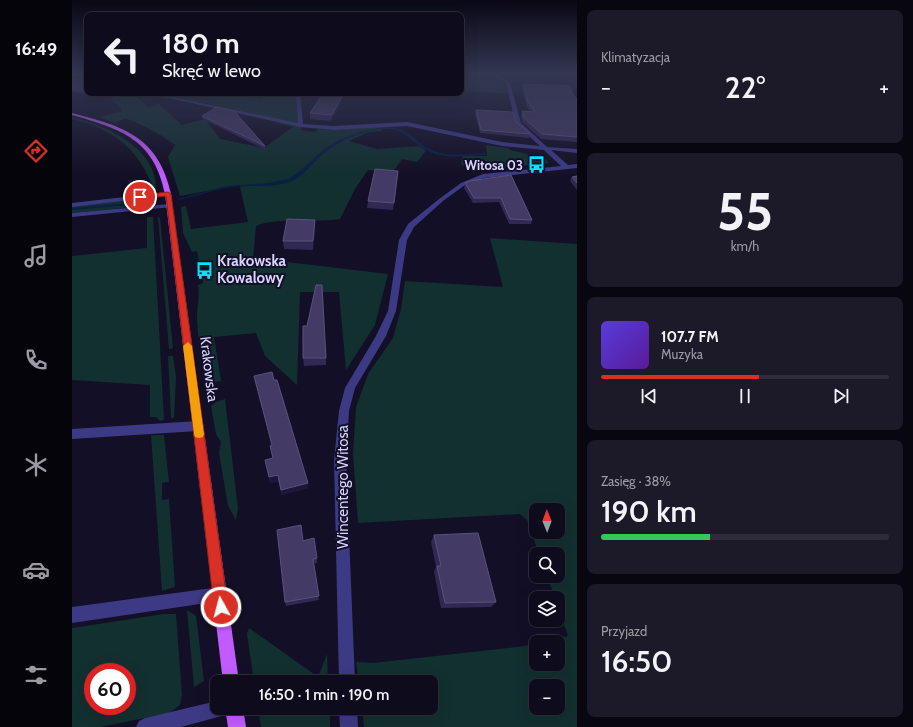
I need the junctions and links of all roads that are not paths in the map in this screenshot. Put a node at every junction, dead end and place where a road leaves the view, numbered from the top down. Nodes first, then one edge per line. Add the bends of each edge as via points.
1 (221, 108) edge
2 (300, 108) edge
3 (513, 108) edge
4 (72, 114) edge
5 (300, 125) junction
6 (546, 148) junction
7 (577, 151) edge
8 (577, 166) edge
9 (566, 167) junction
10 (168, 194) junction
11 (72, 205) edge
12 (170, 206) junction
13 (72, 214) edge
14 (198, 426) junction
15 (72, 434) edge
16 (220, 594) junction
17 (72, 615) edge
18 (230, 675) edge
19 (347, 675) edge
20 (210, 711) edge
21 (235, 715) edge
22 (348, 715) edge
23 (145, 727) edge
24 (236, 727) edge
25 (349, 727) edge

1 - 5 street
2 - 5 street
3 - 6 street via 517,121
4 - 10 main road, Krakowska via 112,127 142,144 158,162
5 - 6 street via 334,128 408,124 502,144
6 - 7 street
6 - 9 street
8 - 9 street, Wincentego Witosa
9 - 19 street, Wincentego Witosa via 483,176 463,184 411,226 403,240 392,311 381,336 350,388 344,411 340,460
10 - 11 street
10 - 12 main road, Krakowska
12 - 13 street
12 - 14 main road, Krakowska
14 - 15 street
14 - 16 main road, Krakowska
16 - 17 street
16 - 18 main road, Krakowska
20 - 23 street
21 - 24 main road
22 - 25 street

